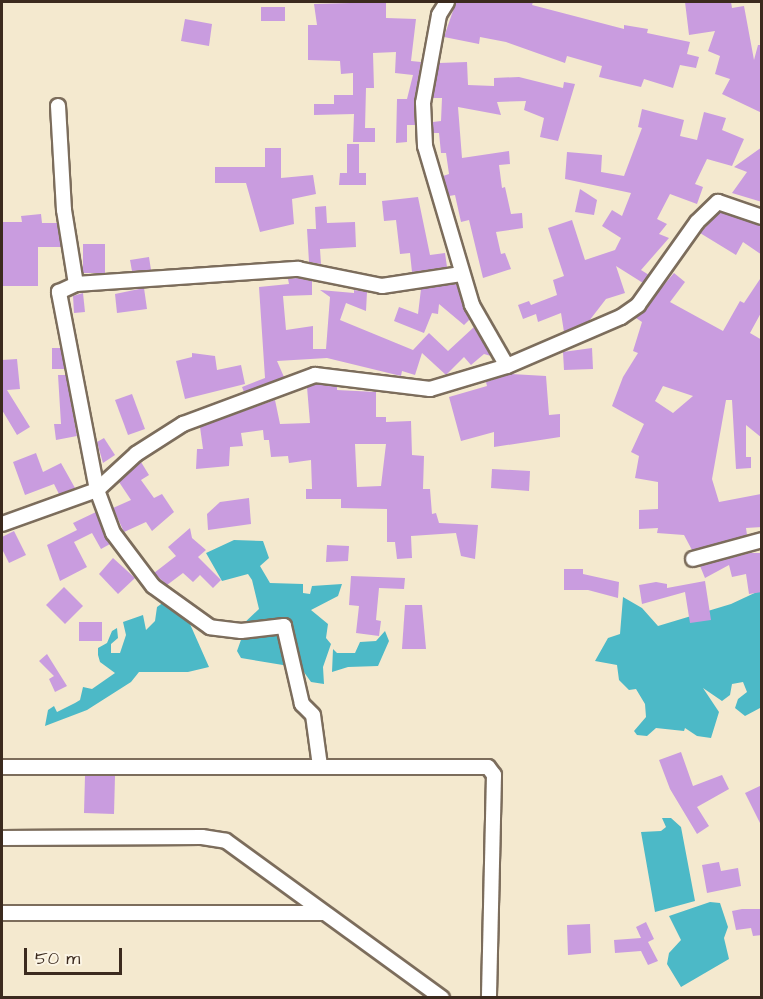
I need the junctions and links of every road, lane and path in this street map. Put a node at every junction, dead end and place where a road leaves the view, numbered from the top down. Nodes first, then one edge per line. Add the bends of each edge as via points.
1 (447, 2) edge
2 (58, 106) dead end
3 (762, 217) edge
4 (461, 274) junction
5 (76, 284) junction
6 (507, 366) junction
7 (97, 490) junction
8 (2, 524) edge
9 (762, 540) edge
10 (693, 559) dead end
11 (2, 766) edge
12 (320, 766) junction
13 (2, 838) edge
14 (2, 913) edge
15 (324, 913) junction
16 (442, 998) edge
17 (489, 998) edge

1 - 4 street via 439,15 423,103 425,146
2 - 5 street via 64,210
3 - 6 street via 718,202 697,222 638,305 621,317
4 - 5 street via 382,286 298,269
4 - 6 street via 472,305
5 - 7 street via 59,292
6 - 7 street via 430,389 315,375 174,429 136,453
7 - 8 street
7 - 12 street via 113,533 153,586 170,595 195,619 210,627 241,631 284,626 302,704 313,715
9 - 10 street
11 - 12 street
12 - 17 street via 484,765 491,770
13 - 15 street via 214,837 237,846
14 - 15 street
15 - 16 street

